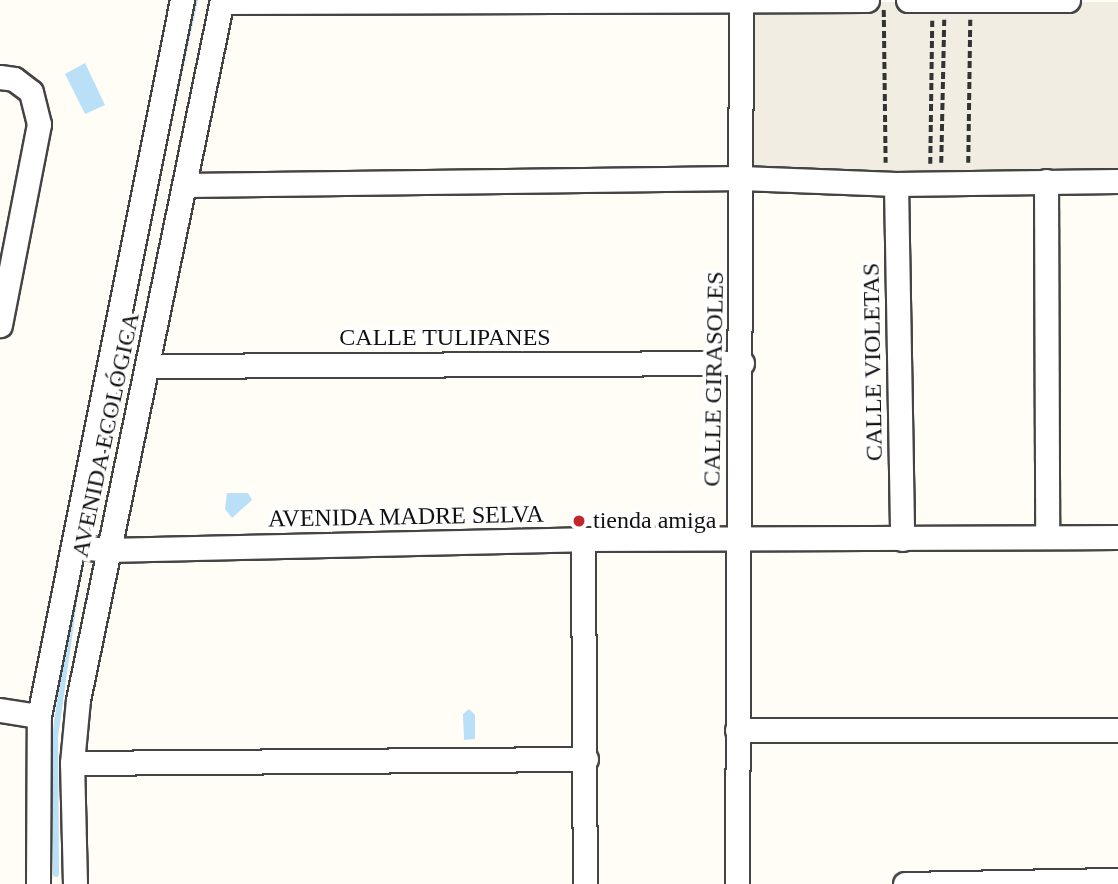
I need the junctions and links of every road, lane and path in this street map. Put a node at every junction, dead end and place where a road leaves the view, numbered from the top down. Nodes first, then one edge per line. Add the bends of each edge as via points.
1 (182, 0) edge
2 (908, 0) edge
3 (1040, 0) edge
4 (1068, 0) edge
5 (222, 1) edge
6 (875, 1) edge
7 (939, 1) edge
8 (970, 1) edge
9 (741, 2) edge
10 (0, 77) edge
11 (741, 178) junction
12 (1046, 181) junction
13 (1118, 181) edge
14 (968, 182) junction
15 (891, 183) junction
16 (935, 183) junction
17 (185, 185) junction
18 (0, 325) edge
19 (743, 363) junction
20 (148, 366) junction
21 (1046, 536) junction
22 (1118, 537) edge
23 (583, 539) junction
24 (737, 539) junction
25 (902, 539) junction
26 (73, 546) junction
27 (107, 550) junction
28 (0, 709) edge
29 (39, 716) junction
30 (737, 730) junction
31 (1118, 730) edge
32 (586, 759) junction
33 (72, 763) junction
34 (1118, 880) edge
35 (38, 884) edge
36 (75, 884) edge
37 (585, 884) edge
38 (737, 884) edge
39 (905, 884) edge

1 - 26 street
2 - 7 street
3 - 4 street
3 - 8 street
5 - 9 street
5 - 17 street, AVENIDA ECOLÓGICA
6 - 9 street
6 - 15 path
7 - 8 street
7 - 16 path
7 - 16 path
8 - 14 path
9 - 11 street, CALLE GIRASOLES
10 - 18 street via 13,79 31,92 39,124
11 - 15 street
11 - 17 street
11 - 19 street, CALLE GIRASOLES
12 - 13 street
12 - 14 street
12 - 21 street
14 - 16 street
15 - 16 street
15 - 25 street, CALLE VIOLETAS
17 - 20 street, AVENIDA ECOLÓGICA
19 - 20 street, CALLE TULIPANES
19 - 24 street, CALLE GIRASOLES
20 - 27 street, AVENIDA ECOLÓGICA
21 - 22 street, AVENIDA MADRE SELVA
21 - 25 street, AVENIDA MADRE SELVA
23 - 24 street, AVENIDA MADRE SELVA
23 - 27 street, AVENIDA MADRE SELVA
23 - 32 street
24 - 25 street, AVENIDA MADRE SELVA
24 - 30 street, CALLE GIRASOLES
26 - 27 street, AVENIDA MADRE SELVA
26 - 29 street
27 - 33 street, AVENIDA ECOLÓGICA via 78,700
28 - 29 street
29 - 35 street
30 - 31 street
30 - 38 street, CALLE GIRASOLES
32 - 33 street
32 - 37 street
33 - 36 street, AVENIDA ECOLÓGICA
34 - 39 street

